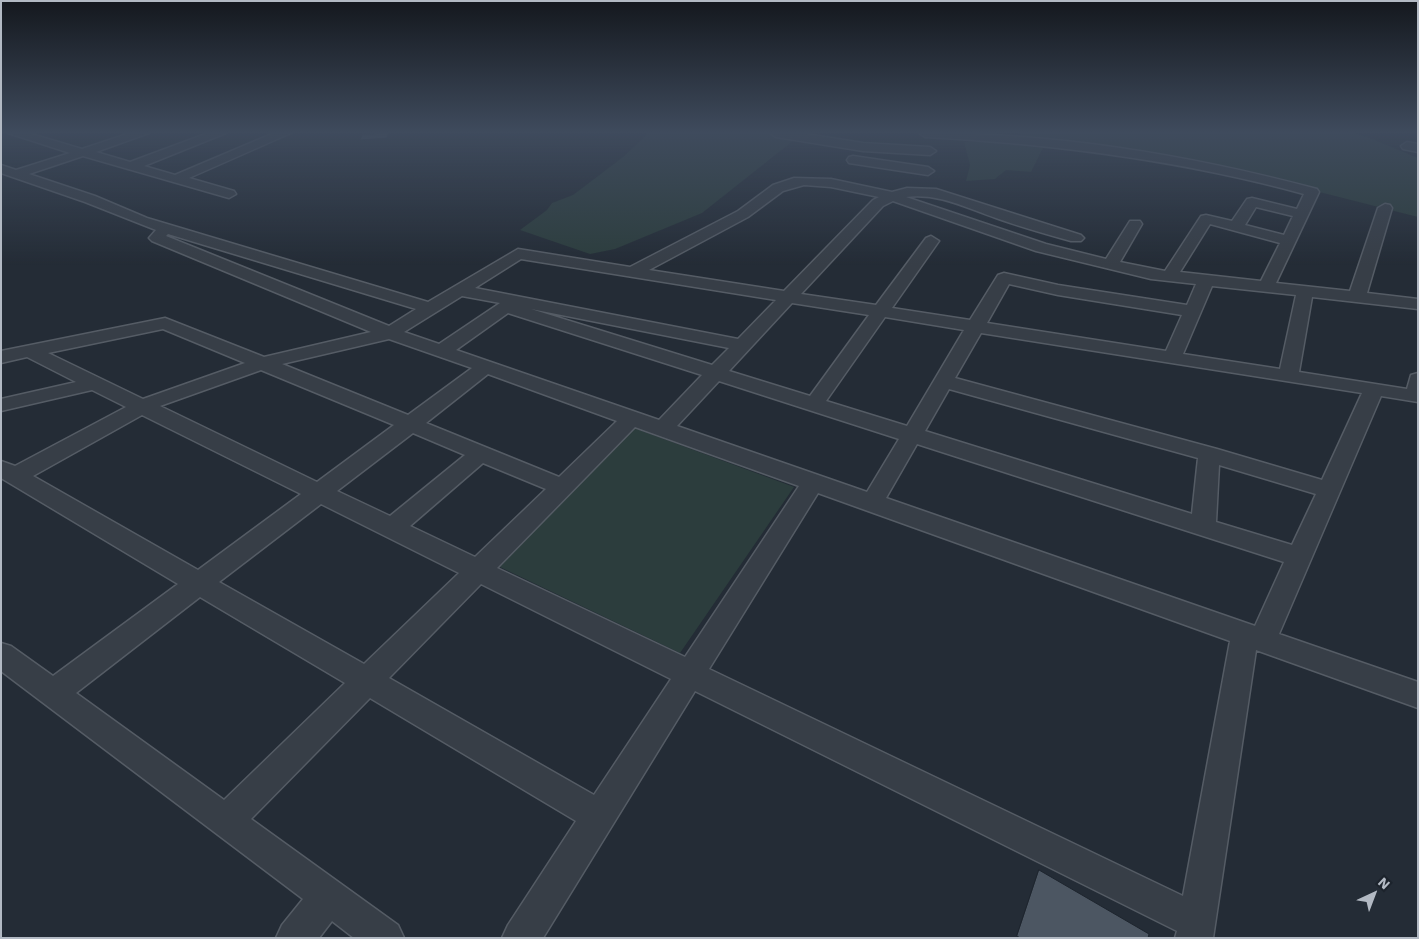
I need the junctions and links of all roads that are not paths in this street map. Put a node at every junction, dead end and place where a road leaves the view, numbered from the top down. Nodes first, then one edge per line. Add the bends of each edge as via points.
1 (24, 177) edge
2 (168, 177) edge
3 (181, 177) edge
4 (835, 177) edge
5 (923, 177) edge
6 (1257, 177) edge
7 (176, 179) junction
8 (1277, 182) junction
9 (831, 183) junction
10 (910, 193) junction
11 (229, 194) dead end
12 (891, 196) junction
13 (1259, 204) junction
14 (1385, 208) dead end
15 (1301, 214) junction
16 (1135, 224) dead end
17 (1236, 227) junction
18 (165, 228) junction
19 (1056, 232) junction
20 (1076, 238) dead end
21 (1288, 241) junction
22 (930, 242) dead end
23 (1041, 248) junction
24 (1111, 264) junction
25 (634, 272) junction
26 (1151, 274) junction
27 (1170, 276) junction
28 (1206, 280) junction
29 (1266, 287) junction
30 (459, 290) junction
31 (1305, 291) junction
32 (788, 297) junction
33 (1357, 297) junction
34 (510, 304) junction
35 (1418, 304) edge
36 (1154, 305) junction
37 (430, 308) junction
38 (1192, 311) junction
39 (880, 312) junction
40 (975, 326) junction
41 (390, 333) junction
42 (742, 345) junction
43 (30, 351) junction
44 (441, 351) junction
45 (1, 357) edge
46 (1172, 358) junction
47 (262, 363) junction
48 (486, 367) junction
49 (715, 374) junction
50 (1288, 376) junction
51 (1418, 379) edge
52 (943, 381) junction
53 (95, 383) junction
54 (1374, 390) junction
55 (814, 404) junction
56 (1, 405) edge
57 (142, 406) junction
58 (632, 418) junction
59 (410, 424) junction
60 (662, 429) junction
61 (912, 435) junction
62 (481, 453) junction
63 (1209, 454) junction
64 (8, 472) edge
65 (813, 482) junction
66 (563, 487) junction
67 (1329, 490) junction
68 (319, 492) junction
69 (872, 503) junction
70 (1203, 527) junction
71 (392, 528) junction
72 (1300, 557) junction
73 (479, 570) junction
74 (199, 583) junction
75 (1253, 637) junction
76 (1, 655) edge
77 (690, 674) junction
78 (367, 681) junction
79 (53, 693) junction
80 (1418, 695) edge
81 (599, 816) junction
82 (226, 821) junction
83 (329, 896) junction
84 (1195, 930) edge
85 (295, 938) edge
86 (385, 938) edge
87 (521, 938) edge

1 - 18 street
2 - 7 street
3 - 7 street
4 - 9 street
5 - 10 street
6 - 8 street
7 - 11 street
8 - 13 street
8 - 15 street via 1312,192
9 - 12 street
9 - 25 street via 794,182 778,188 743,214
10 - 12 street
10 - 19 street via 956,196
12 - 23 street
12 - 32 street via 878,203
13 - 15 street
13 - 17 street via 1252,202
14 - 33 street
15 - 21 street
16 - 24 street
17 - 21 street
17 - 27 street via 1206,219
18 - 37 street
18 - 41 street via 157,238
19 - 20 street
19 - 23 street
21 - 29 street
22 - 39 street
23 - 24 street
24 - 26 street
25 - 30 street via 518,254
25 - 32 street
26 - 27 street
26 - 36 street
27 - 28 street
28 - 29 street
28 - 38 street
29 - 31 street
30 - 34 street
30 - 37 street
31 - 33 street
31 - 50 street
32 - 39 street
32 - 42 street
33 - 35 street
34 - 42 street
34 - 44 street
34 - 49 street
36 - 38 street
36 - 40 street via 1004,278
37 - 41 street
38 - 46 street
39 - 40 street
39 - 55 street
40 - 46 street
40 - 52 street
41 - 44 street
41 - 47 street
42 - 49 street
43 - 45 street
43 - 47 street via 165,323
43 - 53 street
44 - 48 street
46 - 50 street
47 - 57 street
47 - 59 street
48 - 58 street
48 - 59 street
49 - 55 street
49 - 60 street
50 - 54 street
51 - 54 street via 1416,396
52 - 61 street
52 - 63 street
53 - 56 street
53 - 57 street
54 - 67 street
55 - 61 street
57 - 64 street
57 - 68 street
58 - 60 street
58 - 66 street
59 - 62 street
59 - 68 street
60 - 65 street
61 - 69 street
61 - 70 street
62 - 66 street
62 - 71 street
63 - 67 street
63 - 70 street
64 - 74 street
65 - 69 street
65 - 77 street
66 - 73 street
67 - 72 street
68 - 71 street
68 - 74 street
69 - 75 street
70 - 72 street
71 - 73 street
72 - 75 street
73 - 77 street
73 - 78 street
74 - 78 street
74 - 79 street
75 - 80 street
75 - 84 street
76 - 79 street
77 - 81 street
77 - 84 street
78 - 81 street
78 - 82 street
79 - 82 street
81 - 87 street
82 - 83 street
83 - 85 street
83 - 86 street

